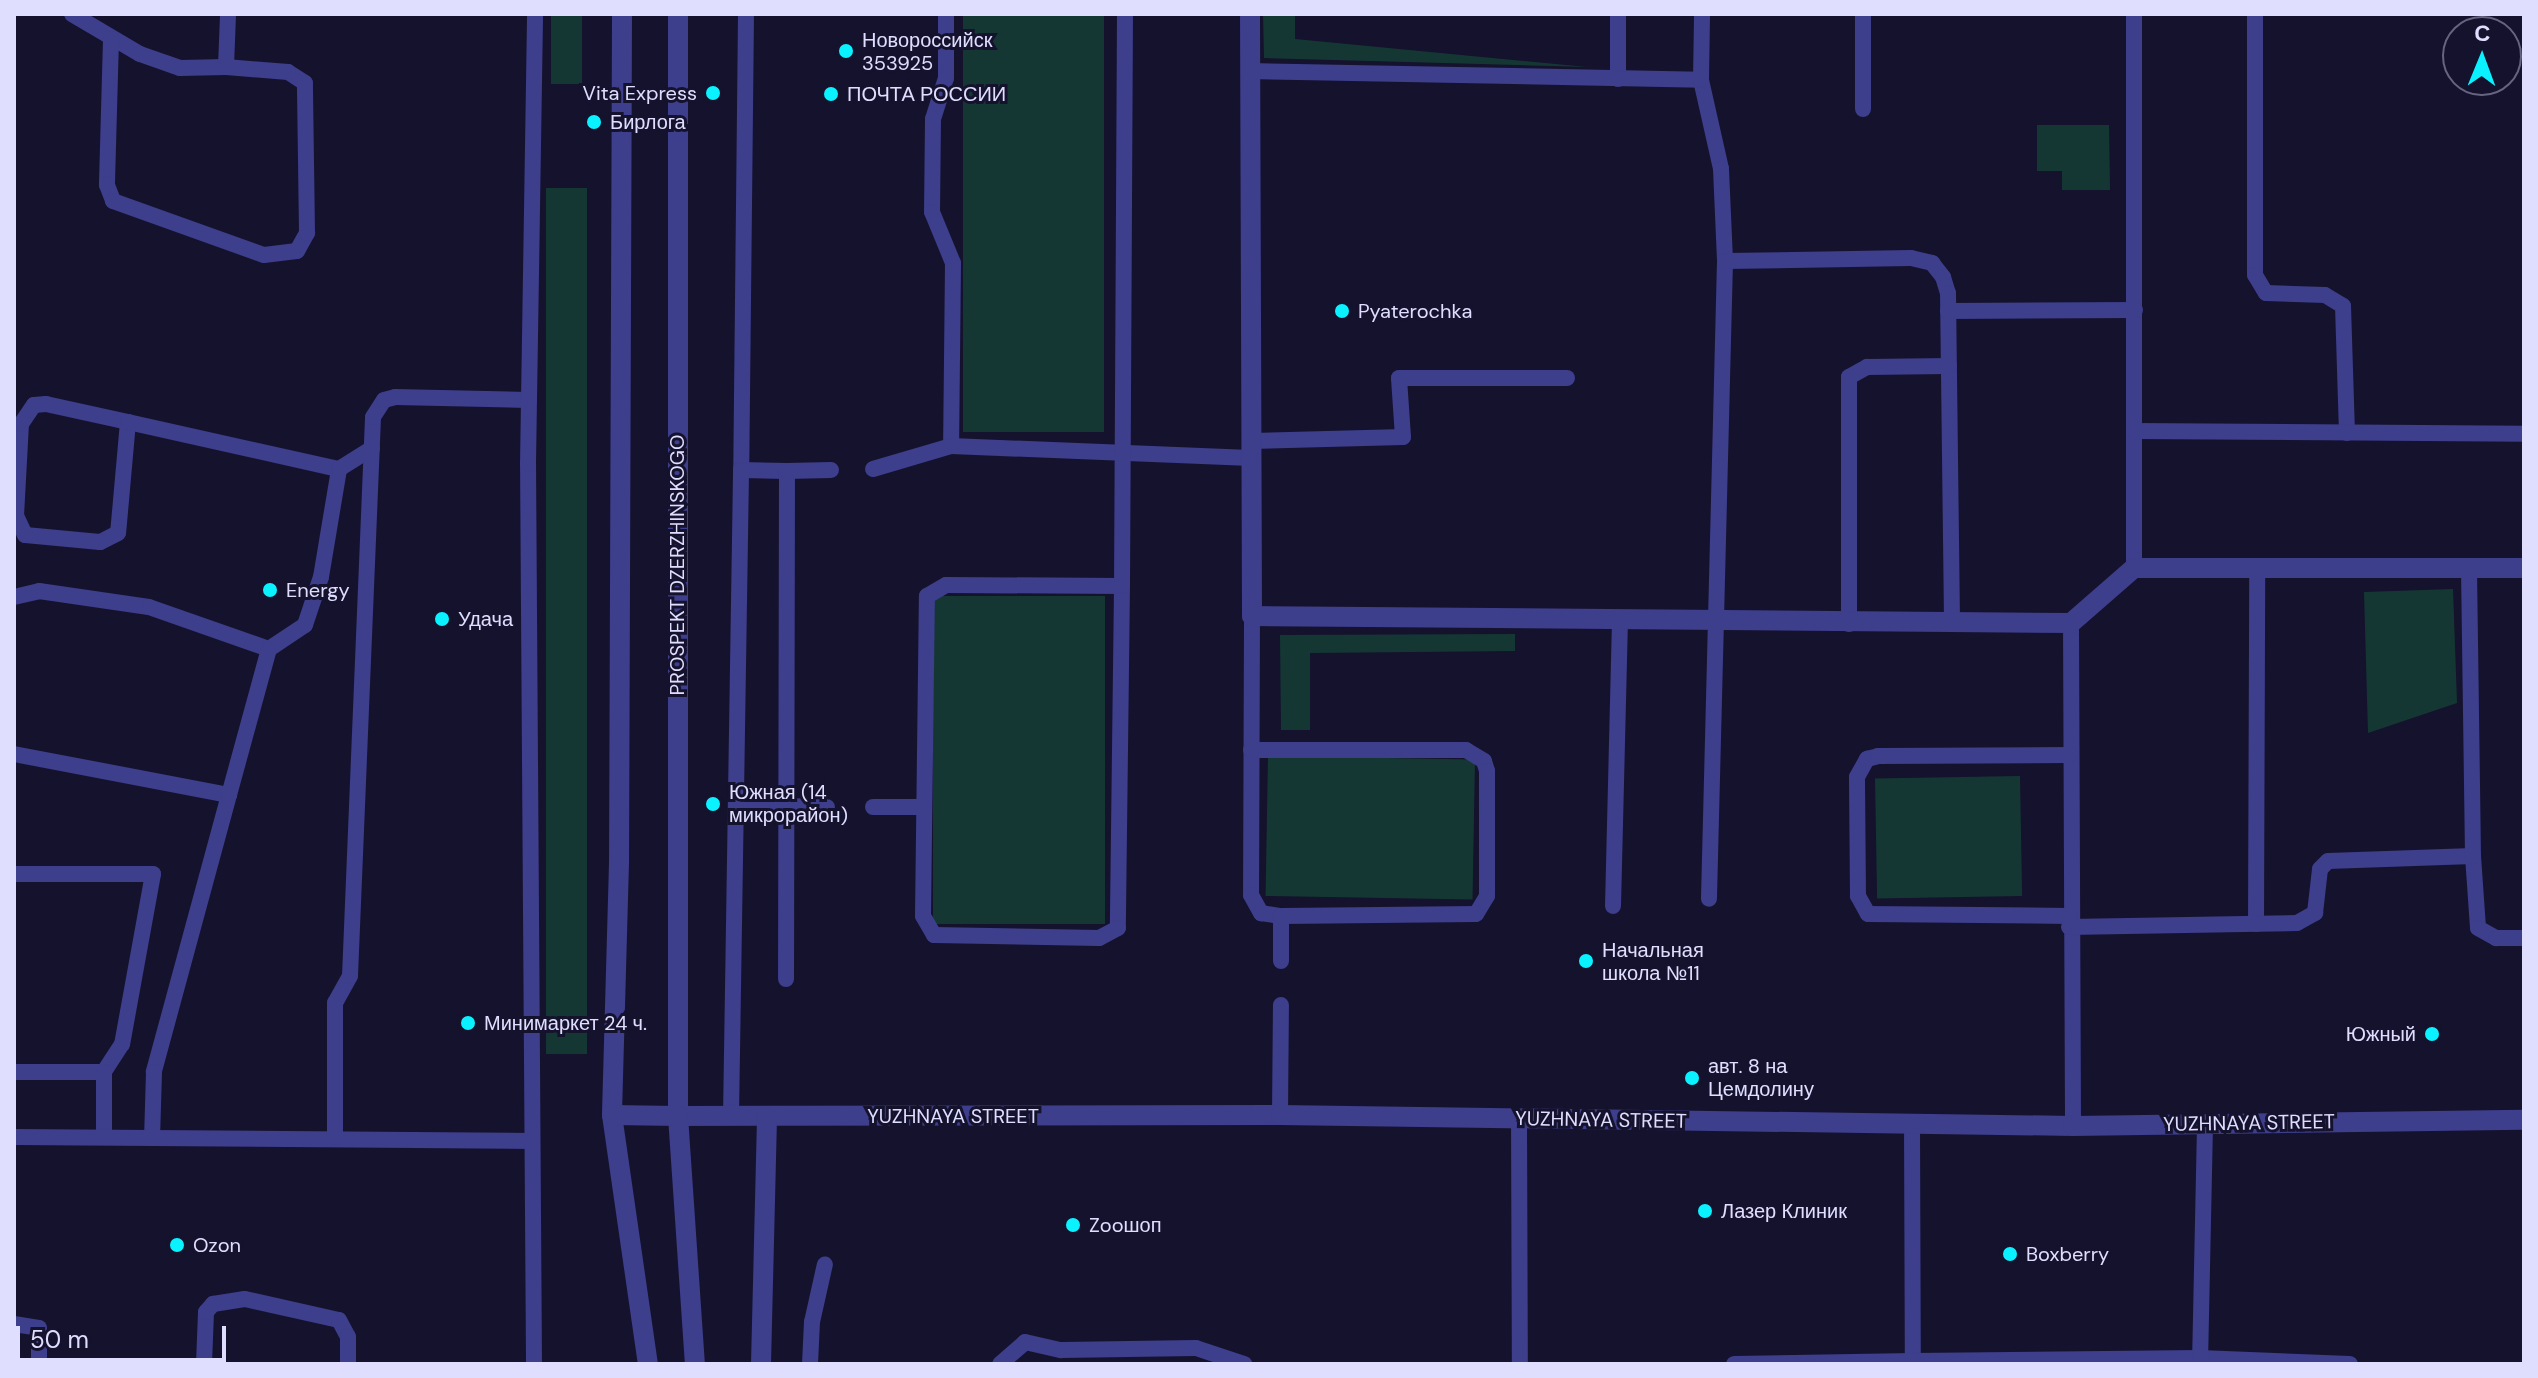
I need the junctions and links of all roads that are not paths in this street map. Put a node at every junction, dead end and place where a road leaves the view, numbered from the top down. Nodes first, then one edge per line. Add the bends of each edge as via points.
1 (72, 14) edge
2 (228, 14) edge
3 (535, 14) edge
4 (622, 14) edge
5 (678, 14) edge
6 (746, 14) edge
7 (946, 14) edge
8 (1125, 14) edge
9 (1250, 14) edge
10 (1618, 14) edge
11 (1702, 14) edge
12 (1863, 14) edge
13 (2134, 14) edge
14 (2255, 14) edge
15 (111, 39) junction
16 (226, 67) junction
17 (1250, 71) junction
18 (1618, 79) junction
19 (1701, 80) junction
20 (1863, 109) dead end
21 (1725, 261) junction
22 (2135, 310) junction
23 (1948, 311) junction
24 (1949, 366) junction
25 (1567, 378) dead end
26 (529, 400) junction
27 (128, 422) junction
28 (2135, 431) junction
29 (2347, 433) junction
30 (2524, 434) edge
31 (951, 446) junction
32 (372, 448) junction
33 (1251, 449) junction
34 (1122, 454) junction
35 (339, 469) junction
36 (873, 469) dead end
37 (741, 470) junction
38 (831, 470) dead end
39 (787, 471) junction
40 (2134, 568) junction
41 (2257, 568) junction
42 (2469, 568) junction
43 (2524, 568) edge
44 (1122, 586) junction
45 (14, 597) edge
46 (1252, 616) junction
47 (1620, 622) junction
48 (2071, 623) junction
49 (1716, 624) junction
50 (1849, 624) junction
51 (1952, 624) junction
52 (269, 649) junction
53 (1251, 750) junction
54 (14, 754) edge
55 (2070, 755) junction
56 (229, 795) junction
57 (736, 805) junction
58 (786, 806) junction
59 (827, 807) dead end
60 (873, 807) dead end
61 (923, 807) junction
62 (2473, 856) junction
63 (14, 874) edge
64 (1709, 899) dead end
65 (1613, 906) dead end
66 (1281, 916) junction
67 (2070, 921) junction
68 (2256, 924) junction
69 (2524, 938) edge
70 (1281, 961) dead end
71 (786, 979) dead end
72 (1281, 1005) dead end
73 (14, 1072) edge
74 (104, 1072) junction
75 (612, 1115) junction
76 (1280, 1115) junction
77 (678, 1116) junction
78 (731, 1117) junction
79 (767, 1117) junction
80 (1519, 1120) junction
81 (2524, 1120) edge
82 (2205, 1123) junction
83 (1912, 1124) junction
84 (2073, 1126) junction
85 (14, 1137) edge
86 (104, 1137) junction
87 (335, 1137) junction
88 (152, 1138) junction
89 (532, 1141) junction
90 (825, 1264) dead end
91 (14, 1324) edge
92 (1913, 1361) junction
93 (2200, 1361) edge
94 (2045, 1362) edge
95 (39, 1364) edge
96 (204, 1364) edge
97 (348, 1364) edge
98 (534, 1364) edge
99 (648, 1364) edge
100 (695, 1364) edge
101 (761, 1364) edge
102 (810, 1364) edge
103 (1000, 1364) edge
104 (1244, 1364) edge
105 (1520, 1364) edge
106 (1734, 1364) edge
107 (2350, 1364) edge

1 - 15 lane
2 - 16 lane
3 - 26 lane
4 - 75 street via 619,863
5 - 77 street, PROSPEKT DZERZHINSKOGO
6 - 37 lane
7 - 31 lane via 946,78 933,119 932,212 953,263
8 - 34 lane
9 - 17 street
10 - 18 lane
11 - 19 lane
12 - 20 lane
13 - 22 lane
14 - 29 lane via 2255,275 2266,293 2325,295 2343,306
15 - 16 lane via 180,68
15 - 16 lane via 107,185 113,201 264,255 297,251 307,233 305,83 288,72
17 - 18 lane
17 - 33 street
18 - 19 lane
19 - 21 lane via 1721,169
21 - 23 lane via 1911,258 1932,263 1943,277
21 - 49 lane
22 - 23 lane
22 - 28 lane
23 - 24 lane
24 - 50 lane via 1867,367 1849,377
24 - 51 lane
25 - 33 lane via 1399,378 1403,437
26 - 32 lane via 384,400 373,417
26 - 89 lane
27 - 27 lane via 46,404 24,413 16,516 25,535 100,542 118,533
27 - 35 lane
28 - 29 lane
28 - 40 lane
29 - 30 lane
31 - 34 lane
31 - 36 lane
32 - 35 lane
32 - 87 lane via 350,976 335,1003
33 - 34 lane
33 - 46 street
34 - 44 lane
35 - 52 lane via 321,577 305,625
37 - 39 lane
37 - 57 lane
38 - 39 lane
39 - 58 lane
40 - 41 street
40 - 48 street
41 - 42 street
41 - 68 lane
42 - 43 street
42 - 62 lane
44 - 61 lane via 946,585 927,596
44 - 61 lane via 1118,928 1099,938 934,935 923,916
45 - 52 lane via 39,591 149,607
46 - 47 street
46 - 53 lane
47 - 49 street
47 - 65 lane
48 - 51 street
48 - 55 lane
49 - 50 street
49 - 64 lane
50 - 51 street
52 - 56 lane
53 - 66 lane via 1251,895 1261,913
53 - 66 lane via 1466,750 1484,761 1487,771 1487,896 1476,914
54 - 56 lane
55 - 67 lane
55 - 67 lane via 1878,756 1867,759 1857,777 1858,896 1868,914
56 - 88 lane via 154,1072
57 - 58 lane
57 - 78 lane
58 - 59 lane
58 - 71 lane
60 - 61 lane
62 - 68 lane via 2328,861 2320,869 2318,902 2307,921
62 - 69 lane via 2478,928 2496,938
63 - 74 lane via 153,874 122,1044
66 - 70 lane
67 - 68 lane
67 - 84 lane
72 - 76 lane
73 - 74 lane
74 - 86 lane
75 - 77 street
75 - 99 street
76 - 79 street, YUZHNAYA STREET
76 - 80 street, YUZHNAYA STREET
77 - 78 street, YUZHNAYA STREET
77 - 100 street, PROSPEKT DZERZHINSKOGO
78 - 79 street, YUZHNAYA STREET
79 - 101 street
80 - 83 street, YUZHNAYA STREET
80 - 105 lane
81 - 82 street, YUZHNAYA STREET
82 - 84 street, YUZHNAYA STREET
82 - 93 lane
83 - 84 street, YUZHNAYA STREET
83 - 92 lane
85 - 86 lane
86 - 88 lane
87 - 88 lane
87 - 89 lane
89 - 98 lane
90 - 102 lane via 812,1322
91 - 95 lane via 39,1328
92 - 94 lane
92 - 106 lane
93 - 94 lane
93 - 107 lane
96 - 97 lane via 206,1312 213,1304 245,1299 339,1320 348,1337
103 - 104 lane via 1025,1342 1061,1350 1196,1348

